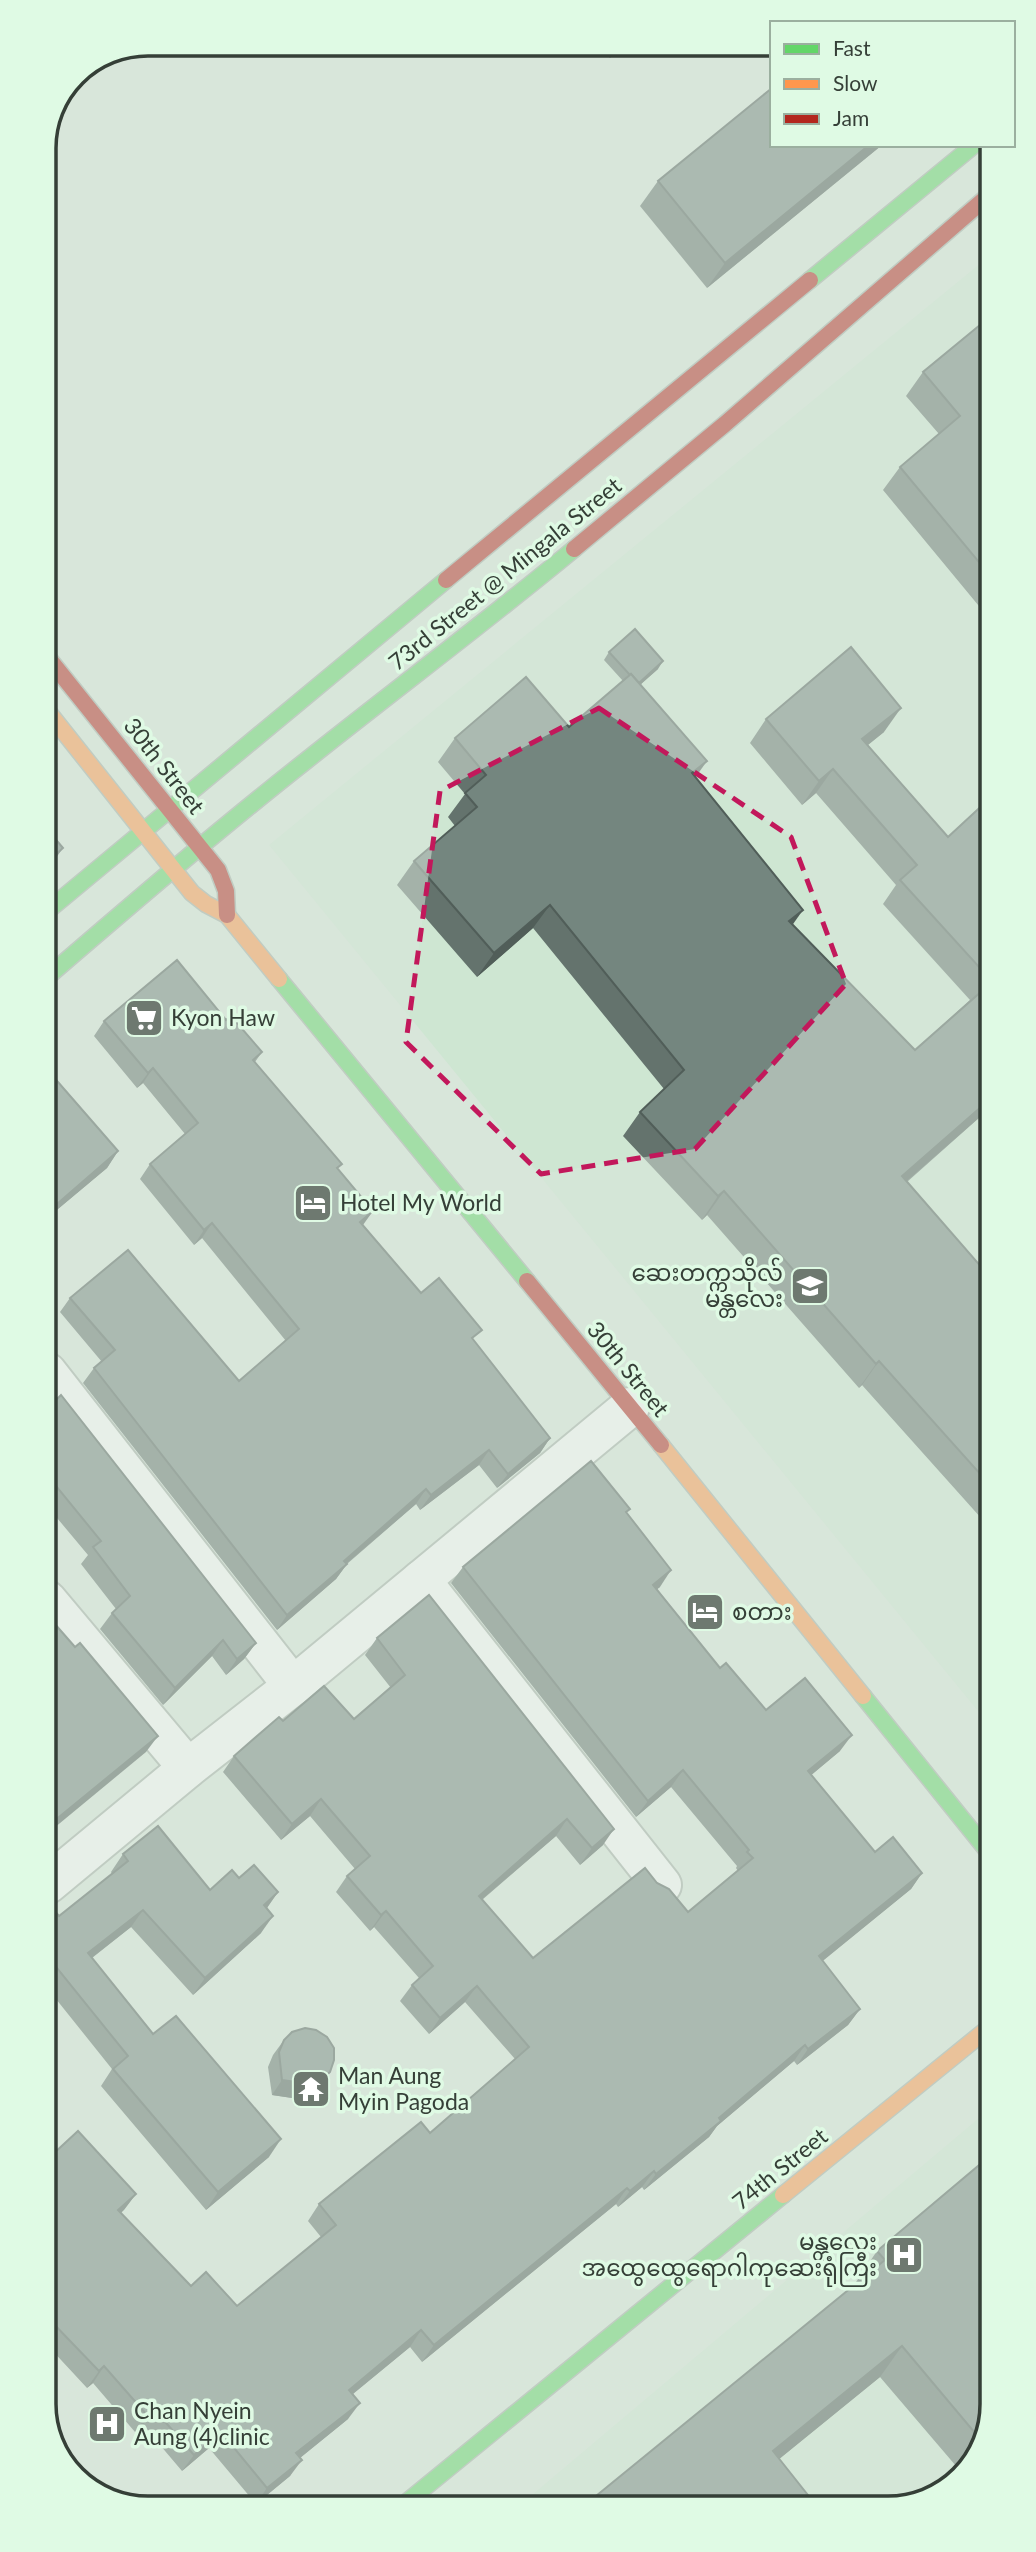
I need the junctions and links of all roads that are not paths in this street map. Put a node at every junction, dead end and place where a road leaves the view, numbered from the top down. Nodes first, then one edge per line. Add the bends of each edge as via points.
1 (972, 147) edge
2 (980, 203) edge
3 (56, 668) edge
4 (56, 722) edge
5 (168, 809) junction
6 (142, 832) junction
7 (199, 847) junction
8 (173, 870) junction
9 (56, 904) edge
10 (227, 915) junction
11 (56, 969) edge
12 (56, 1383) edge
13 (630, 1407) junction
14 (421, 1580) junction
15 (56, 1611) edge
16 (293, 1686) junction
17 (188, 1768) junction
18 (980, 1841) edge
19 (56, 1877) edge
20 (662, 1885) edge
21 (980, 2035) edge
22 (414, 2496) edge

1 - 5 main road, 73rd Street @ Mingala Street
2 - 7 main road, 73rd Street @ Mingala Street via 684,459
3 - 5 main road, 30th Street
4 - 6 main road, 30th Street
5 - 6 main road, 73rd Street @ Mingala Street
5 - 7 main road, 30th Street
6 - 8 main road, 30th Street
6 - 9 main road, 73rd Street @ Mingala Street
7 - 8 main road, 73rd Street @ Mingala Street
7 - 10 main road, 30th Street via 218,870 226,891
8 - 10 main road, 30th Street via 192,893
8 - 11 main road, 73rd Street @ Mingala Street
10 - 13 main road, 30th Street
12 - 16 street
13 - 14 street
13 - 18 main road, 30th Street
14 - 16 street
14 - 20 street
15 - 17 street
16 - 17 street
17 - 19 street
21 - 22 main road, 74th Street

